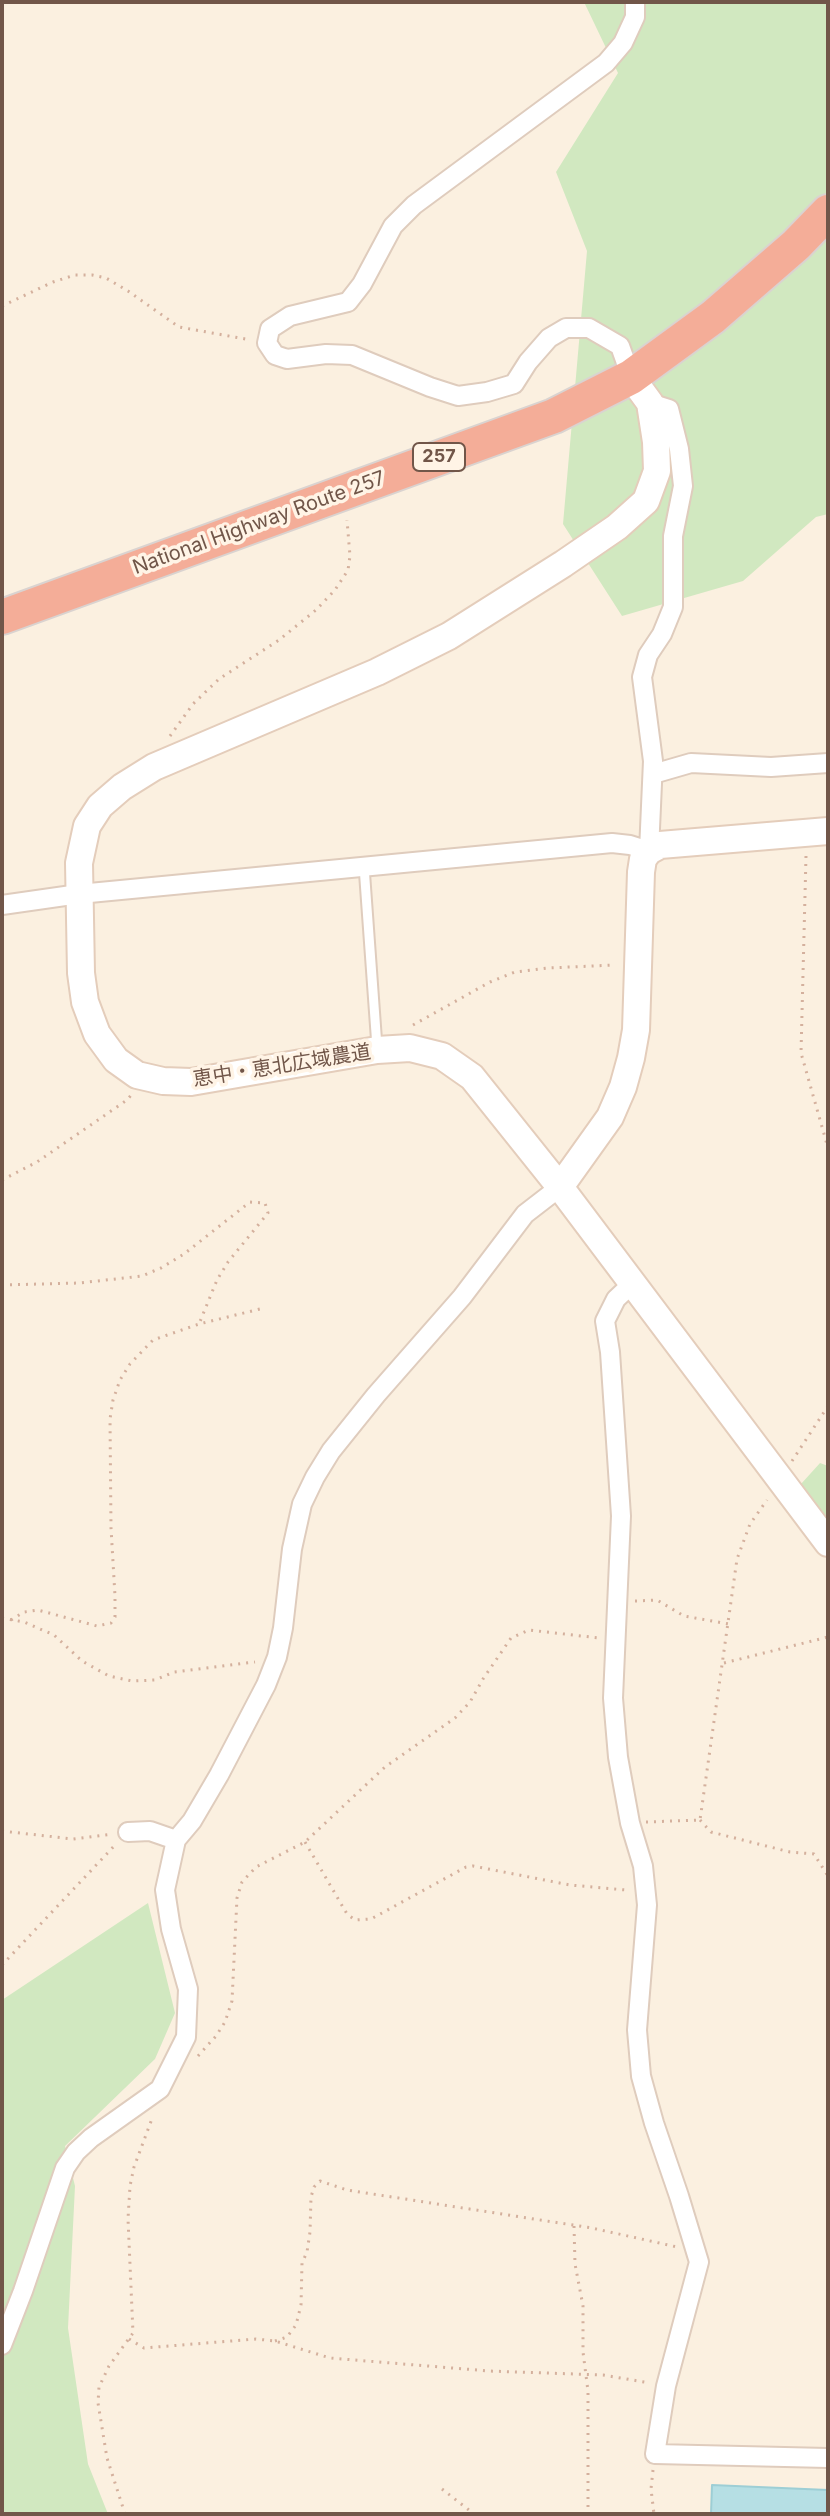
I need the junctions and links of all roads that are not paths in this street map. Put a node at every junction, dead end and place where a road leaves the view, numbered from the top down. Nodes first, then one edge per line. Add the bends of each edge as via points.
1 (635, 2) edge
2 (828, 212) edge
3 (640, 390) junction
4 (2, 617) edge
5 (828, 763) edge
6 (653, 774) junction
7 (817, 832) edge
8 (649, 851) junction
9 (364, 866) junction
10 (79, 894) junction
11 (2, 905) edge
12 (389, 1049) junction
13 (560, 1187) junction
14 (633, 1283) junction
15 (828, 1543) edge
16 (128, 1832) road end
17 (176, 1840) junction
18 (2, 2345) edge
19 (828, 2458) edge

1 - 3 street via 635,17 623,43 606,63 414,205 393,226 348,302 290,316 270,329 267,343 275,355 287,359 352,355 458,396 514,384 549,338 566,328 589,328 620,346
2 - 3 highway, National Highway Route 257 / 257
3 - 4 highway, National Highway Route 257 / 257 via 554,416
3 - 6 street via 669,409 683,486 673,536 673,607 642,677
3 - 10 street, 恵中・恵北広域農道 via 656,442 657,471 646,501 617,527 449,636 165,762 122,787 87,826
5 - 6 street via 691,763
6 - 8 street
7 - 8 street via 660,845
8 - 9 street via 612,843
8 - 13 street via 641,872 636,1030 623,1087 610,1117
9 - 10 street
9 - 12 lane
10 - 11 street
10 - 12 street, 恵中・恵北広域農道 via 85,1002 97,1034 116,1060 137,1075 191,1082
12 - 13 street, 恵中・恵北広域農道 via 442,1056 472,1077
13 - 14 street, 恵中・恵北広域農道
13 - 17 street via 525,1214 315,1477 302,1504 292,1549 274,1665 219,1775
14 - 15 street, 恵中・恵北広域農道
14 - 19 street via 616,1299 605,1321 621,1516 613,1698 618,1757 647,1905 637,2030 641,2076 699,2262 666,2386 655,2454
16 - 17 street via 150,1831
17 - 18 street via 165,1890 188,1989 186,2037 160,2089 91,2138 65,2168

